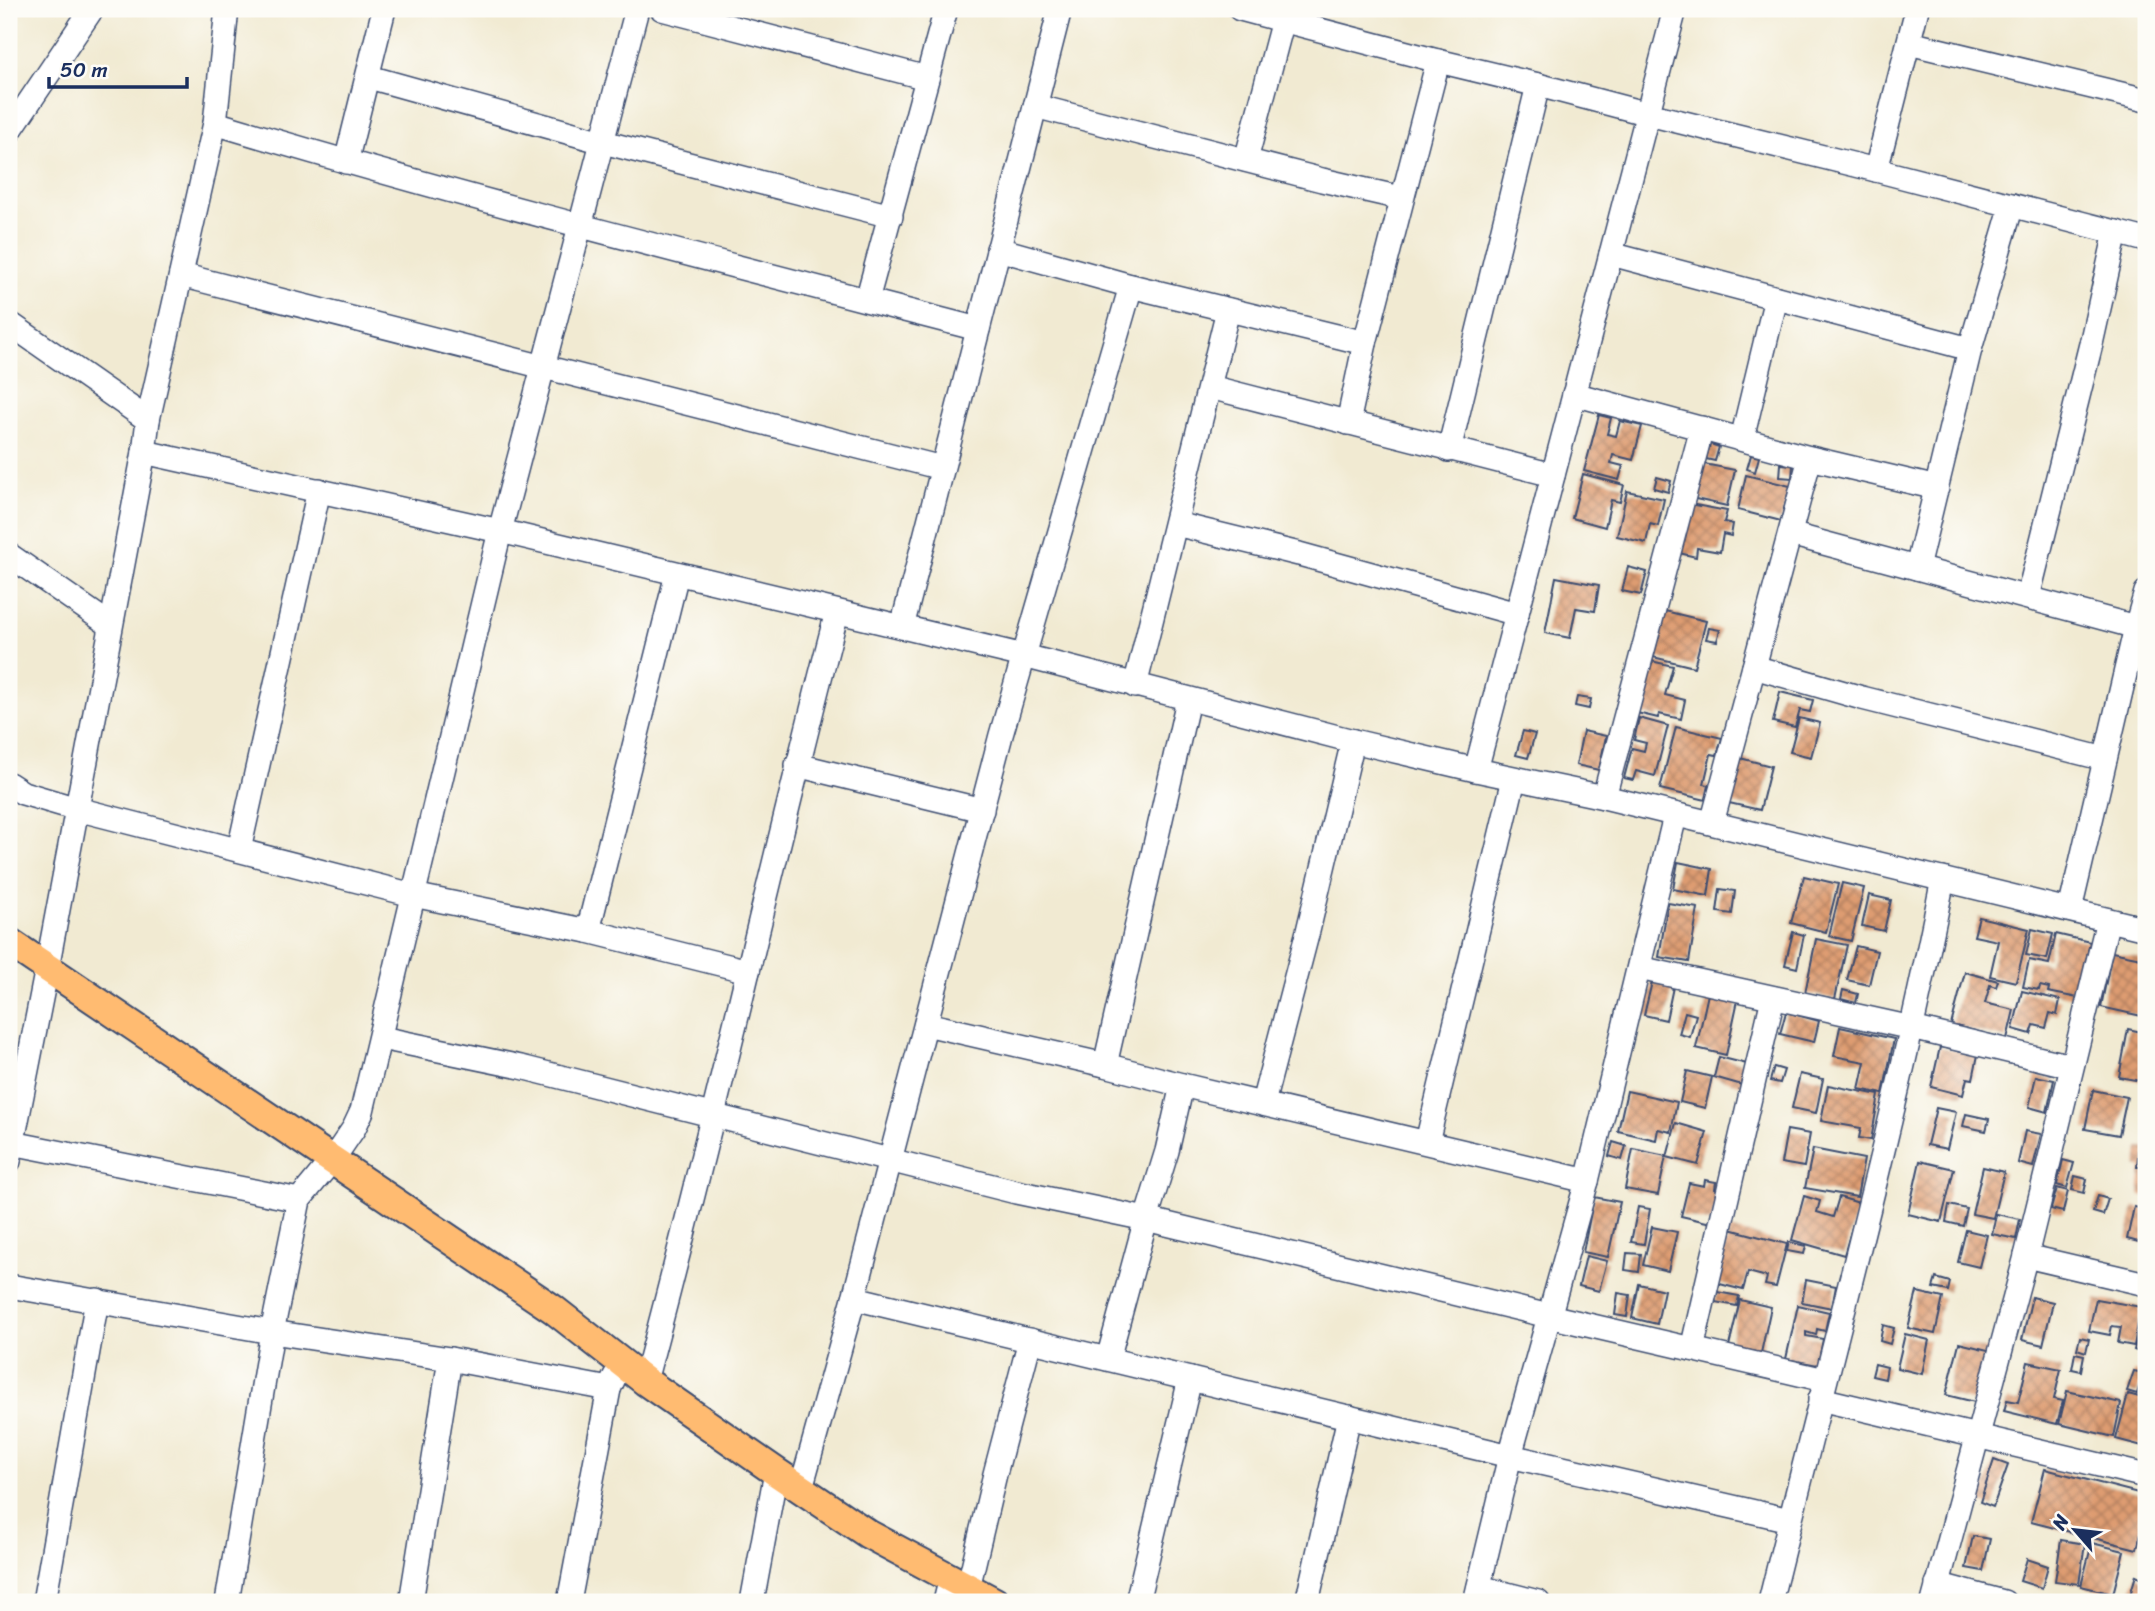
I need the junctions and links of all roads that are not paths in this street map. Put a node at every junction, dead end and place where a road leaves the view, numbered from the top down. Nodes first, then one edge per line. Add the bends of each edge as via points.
1 (92, 9) edge
2 (226, 9) edge
3 (384, 9) edge
4 (637, 9) edge
5 (662, 9) edge
6 (946, 9) edge
7 (1060, 9) edge
8 (1240, 9) edge
9 (1675, 9) edge
10 (1917, 9) edge
11 (1297, 18) edge
12 (1909, 43) junction
13 (1437, 61) junction
14 (369, 77) junction
15 (927, 78) junction
16 (1538, 85) junction
17 (2146, 100) edge
18 (1035, 106) junction
19 (1648, 114) junction
20 (215, 123) junction
21 (9, 132) edge
22 (603, 142) junction
23 (1246, 160) junction
24 (346, 162) junction
25 (1876, 170) junction
26 (1401, 198) junction
27 (2012, 205) junction
28 (891, 216) junction
29 (580, 226) junction
30 (2116, 232) junction
31 (2146, 240) edge
32 (998, 249) junction
33 (1611, 254) junction
34 (181, 275) junction
35 (1131, 286) junction
36 (1776, 298) junction
37 (867, 300) junction
38 (1228, 310) junction
39 (9, 323) edge
40 (978, 328) junction
41 (1365, 343) junction
42 (1970, 349) junction
43 (542, 365) junction
44 (1210, 387) junction
45 (1574, 394) junction
46 (148, 420) junction
47 (1348, 423) junction
48 (1702, 428) junction
49 (1742, 439) junction
50 (1450, 450) junction
51 (144, 452) junction
52 (1810, 458) junction
53 (942, 468) junction
54 (1553, 475) junction
55 (1937, 488) junction
56 (319, 490) junction
57 (1176, 524) junction
58 (500, 531) junction
59 (1790, 534) junction
60 (9, 555) edge
61 (1917, 568) junction
62 (677, 574) junction
63 (2146, 592) edge
64 (2028, 597) junction
65 (837, 612) junction
66 (1517, 614) junction
67 (110, 625) junction
68 (902, 626) junction
69 (2136, 627) junction
70 (1024, 656) junction
71 (1754, 667) junction
72 (1135, 686) junction
73 (1188, 700) junction
74 (1353, 741) junction
75 (2105, 760) junction
76 (797, 765) junction
77 (1476, 770) junction
78 (1514, 779) junction
79 (9, 784) edge
80 (1604, 797) junction
81 (77, 809) junction
82 (982, 810) junction
83 (1675, 816) junction
84 (1712, 823) junction
85 (239, 850) junction
86 (1943, 879) junction
87 (413, 895) junction
88 (2070, 910) junction
89 (2108, 920) junction
90 (2146, 929) edge
91 (588, 931) junction
92 (9, 943) edge
93 (47, 968) junction
94 (1639, 968) junction
95 (748, 971) junction
96 (1773, 998) junction
97 (926, 1024) junction
98 (1912, 1028) junction
99 (381, 1038) junction
100 (1105, 1065) junction
101 (2071, 1066) junction
102 (16, 1083) edge
103 (1182, 1085) junction
104 (1263, 1103) junction
105 (714, 1115) junction
106 (1427, 1142) junction
107 (10, 1152) edge
108 (333, 1159) junction
109 (890, 1159) junction
110 (1587, 1181) junction
111 (299, 1200) junction
112 (1146, 1219) junction
113 (2026, 1256) junction
114 (2146, 1284) edge
115 (9, 1286) edge
116 (854, 1298) junction
117 (97, 1300) junction
118 (1549, 1316) junction
119 (272, 1332) junction
120 (1030, 1340) junction
121 (1692, 1349) junction
122 (450, 1359) junction
123 (1108, 1359) junction
124 (620, 1362) junction
125 (1190, 1379) junction
126 (645, 1381) junction
127 (609, 1389) junction
128 (1822, 1390) junction
129 (1349, 1417) junction
130 (1978, 1436) junction
131 (1510, 1456) junction
132 (776, 1472) junction
133 (2146, 1476) edge
134 (801, 1488) junction
135 (1790, 1520) junction
136 (955, 1589) edge
137 (1935, 1593) edge
138 (1477, 1595) edge
139 (44, 1602) edge
140 (227, 1602) edge
141 (411, 1602) edge
142 (569, 1602) edge
143 (752, 1602) edge
144 (995, 1602) edge
145 (1137, 1602) edge
146 (1307, 1602) edge
147 (1538, 1602) edge
148 (1770, 1602) edge
149 (2004, 1602) edge

1 - 21 street
2 - 20 street
3 - 14 street
4 - 22 street
5 - 15 street
6 - 15 street
7 - 18 street
8 - 11 street
9 - 19 street
10 - 12 street
11 - 13 street
11 - 23 street
12 - 17 street
12 - 25 street
13 - 16 street
13 - 26 street
14 - 22 street
14 - 24 street
15 - 28 street
16 - 19 street
16 - 50 street
18 - 23 street
18 - 32 street
19 - 25 street
19 - 33 street
20 - 24 street
20 - 34 street
22 - 28 street
22 - 29 street
23 - 26 street
24 - 29 street
25 - 27 street
26 - 41 street
27 - 30 street
27 - 42 street
28 - 37 street
29 - 37 street
29 - 43 street
30 - 31 street
30 - 64 street
32 - 35 street
32 - 40 street
33 - 36 street
33 - 45 street
34 - 43 street
34 - 46 street
35 - 38 street
35 - 70 street
36 - 42 street
36 - 49 street
37 - 40 street
38 - 41 street
38 - 44 street
39 - 46 street
40 - 53 street
41 - 47 street
42 - 55 street
43 - 53 street
43 - 58 street
44 - 47 street
44 - 57 street
45 - 48 street
45 - 54 street
46 - 51 street
47 - 50 street
48 - 49 street
48 - 80 street
49 - 52 street
50 - 54 street
51 - 56 street
51 - 67 street
52 - 55 street
52 - 59 street
53 - 68 street
54 - 66 street
55 - 61 street
56 - 58 street
56 - 85 street
57 - 66 street
57 - 72 street
58 - 62 street
58 - 87 street
59 - 61 street
59 - 71 street
60 - 67 street
61 - 64 street
62 - 65 street
62 - 91 street
63 - 69 street
64 - 69 street
65 - 68 street
65 - 76 street
66 - 77 street
67 - 81 street
68 - 70 street
69 - 75 street
70 - 72 street
70 - 82 street
71 - 75 street
71 - 84 street
72 - 73 street
73 - 74 street
73 - 100 street
74 - 77 street
74 - 104 street
75 - 88 street
76 - 82 street
76 - 95 street
77 - 78 street
78 - 80 street
78 - 106 street
79 - 81 street via 23,793
80 - 83 street
81 - 85 street
81 - 93 street
82 - 97 street
83 - 84 street
83 - 94 street
84 - 86 street
85 - 87 street
86 - 88 street
86 - 98 street
87 - 91 street
87 - 99 street
88 - 89 street
89 - 90 street
89 - 101 street
91 - 95 street
92 - 93 main road
93 - 102 street
93 - 108 main road
94 - 96 street
94 - 110 street
95 - 105 street
96 - 98 street
96 - 121 street
97 - 100 street
97 - 109 street
98 - 101 street
98 - 128 street
99 - 105 street
99 - 108 street via 362,1111
100 - 103 street
101 - 113 street
102 - 107 street
103 - 104 street
103 - 112 street
104 - 106 street
105 - 109 street
105 - 126 street
106 - 110 street
107 - 111 street
108 - 111 street
108 - 124 main road via 553,1309
109 - 112 street
109 - 116 street
110 - 118 street
111 - 119 street
112 - 118 street
112 - 123 street
113 - 114 street
113 - 130 street
115 - 117 street
116 - 120 street
116 - 134 street
117 - 119 street
117 - 139 street
118 - 121 street
118 - 131 street
119 - 122 street
119 - 140 street
120 - 123 street
120 - 136 street via 995,1474
121 - 128 street
122 - 127 street
122 - 141 street
123 - 125 street
124 - 126 main road
124 - 127 street
125 - 129 street
125 - 145 street
126 - 132 main road
127 - 142 street
128 - 130 street
128 - 135 street
129 - 131 street
129 - 146 street
130 - 133 street
130 - 137 street
131 - 135 street
131 - 138 street
132 - 134 main road
132 - 143 street
134 - 136 main road
135 - 148 street
136 - 144 main road
137 - 149 street
138 - 147 street

